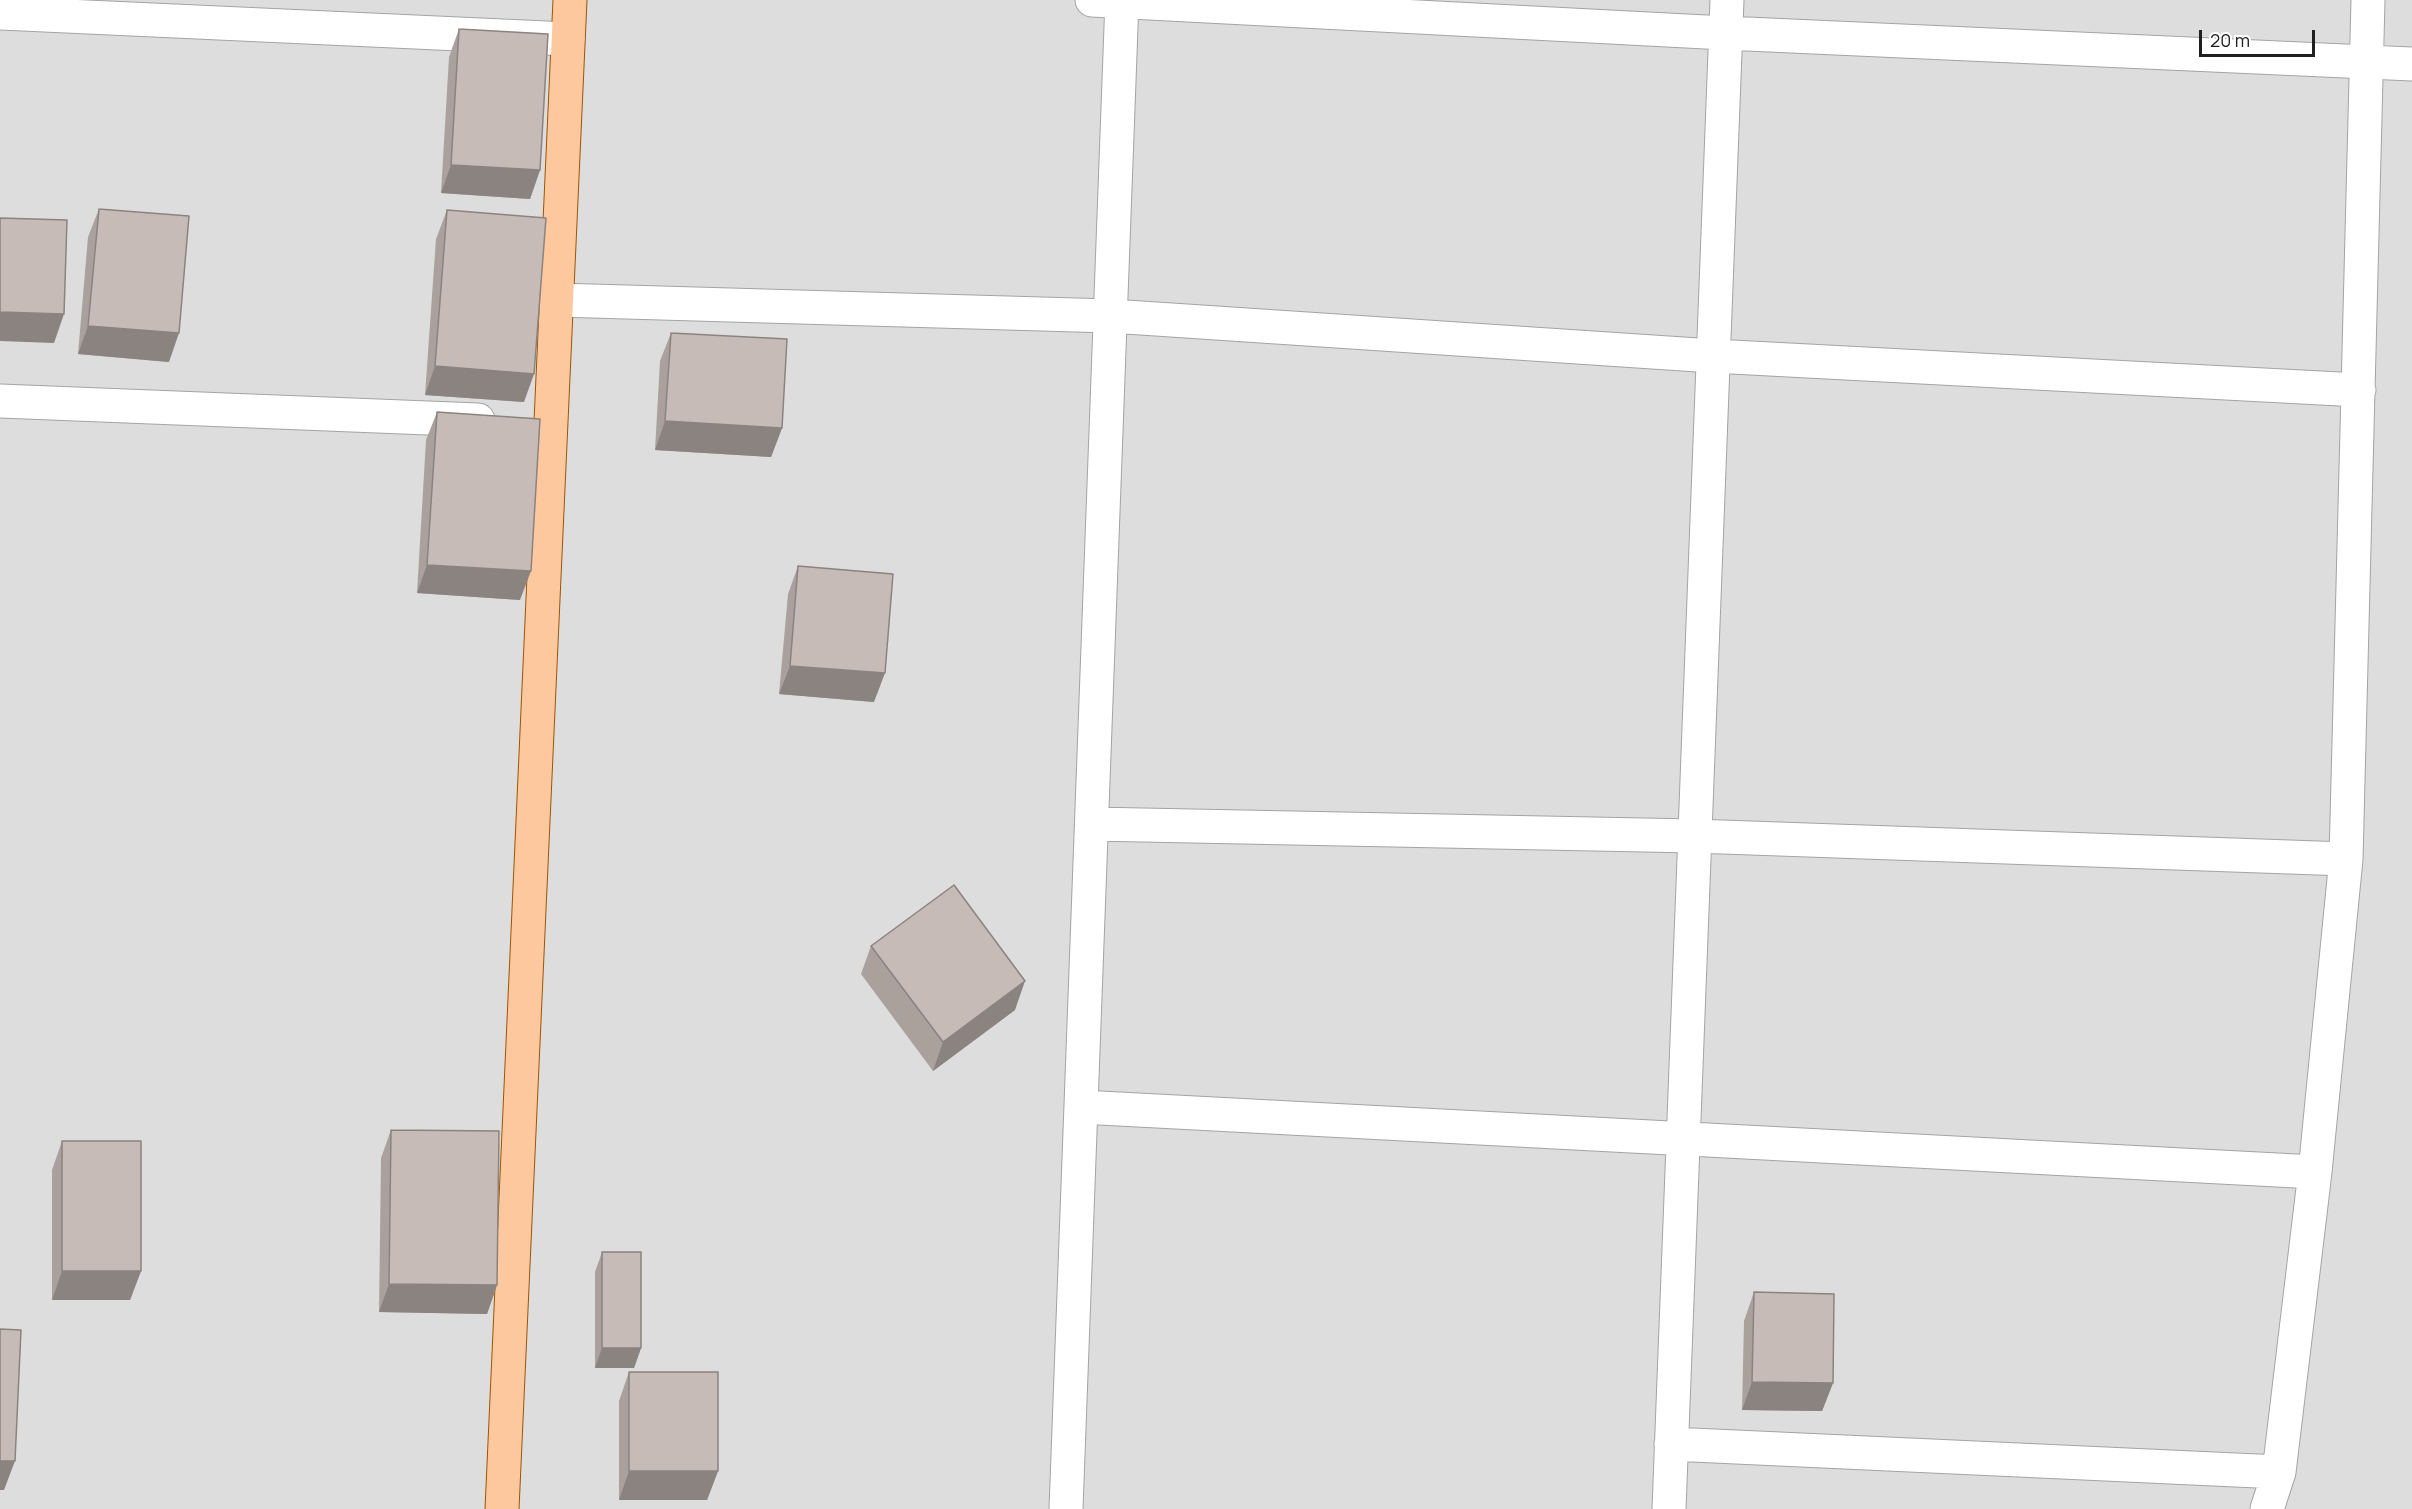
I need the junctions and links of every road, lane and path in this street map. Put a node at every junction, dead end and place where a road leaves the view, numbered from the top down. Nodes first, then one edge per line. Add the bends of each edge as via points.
1 (570, 0) edge
2 (1727, 0) edge
3 (2368, 0) edge
4 (1112, 1) edge
5 (0, 13) edge
6 (1725, 33) junction
7 (568, 39) junction
8 (2366, 60) junction
9 (2412, 64) edge
10 (557, 300) junction
11 (1111, 316) junction
12 (1713, 356) junction
13 (2359, 390) junction
14 (0, 401) edge
15 (552, 423) junction
16 (1092, 824) junction
17 (1694, 836) junction
18 (2346, 859) junction
19 (1082, 1107) junction
20 (1682, 1138) junction
21 (2315, 1172) junction
22 (1671, 1444) junction
23 (2279, 1472) junction
24 (502, 1509) edge
25 (1066, 1509) edge
26 (1669, 1509) edge
27 (2267, 1509) edge

1 - 7 main road
2 - 6 street
3 - 8 street
4 - 6 street
4 - 11 street
5 - 7 street
6 - 8 street
6 - 12 street
7 - 10 main road
8 - 9 street
8 - 13 street
10 - 11 street
10 - 15 main road
11 - 12 street
11 - 16 street
12 - 13 street
12 - 17 street
13 - 18 street
14 - 15 street
15 - 24 main road
16 - 17 street
16 - 19 street
17 - 18 street
17 - 20 street
18 - 21 street
19 - 20 street
19 - 25 street
20 - 21 street
20 - 22 street
21 - 23 street
22 - 23 street
22 - 26 street
23 - 27 street

